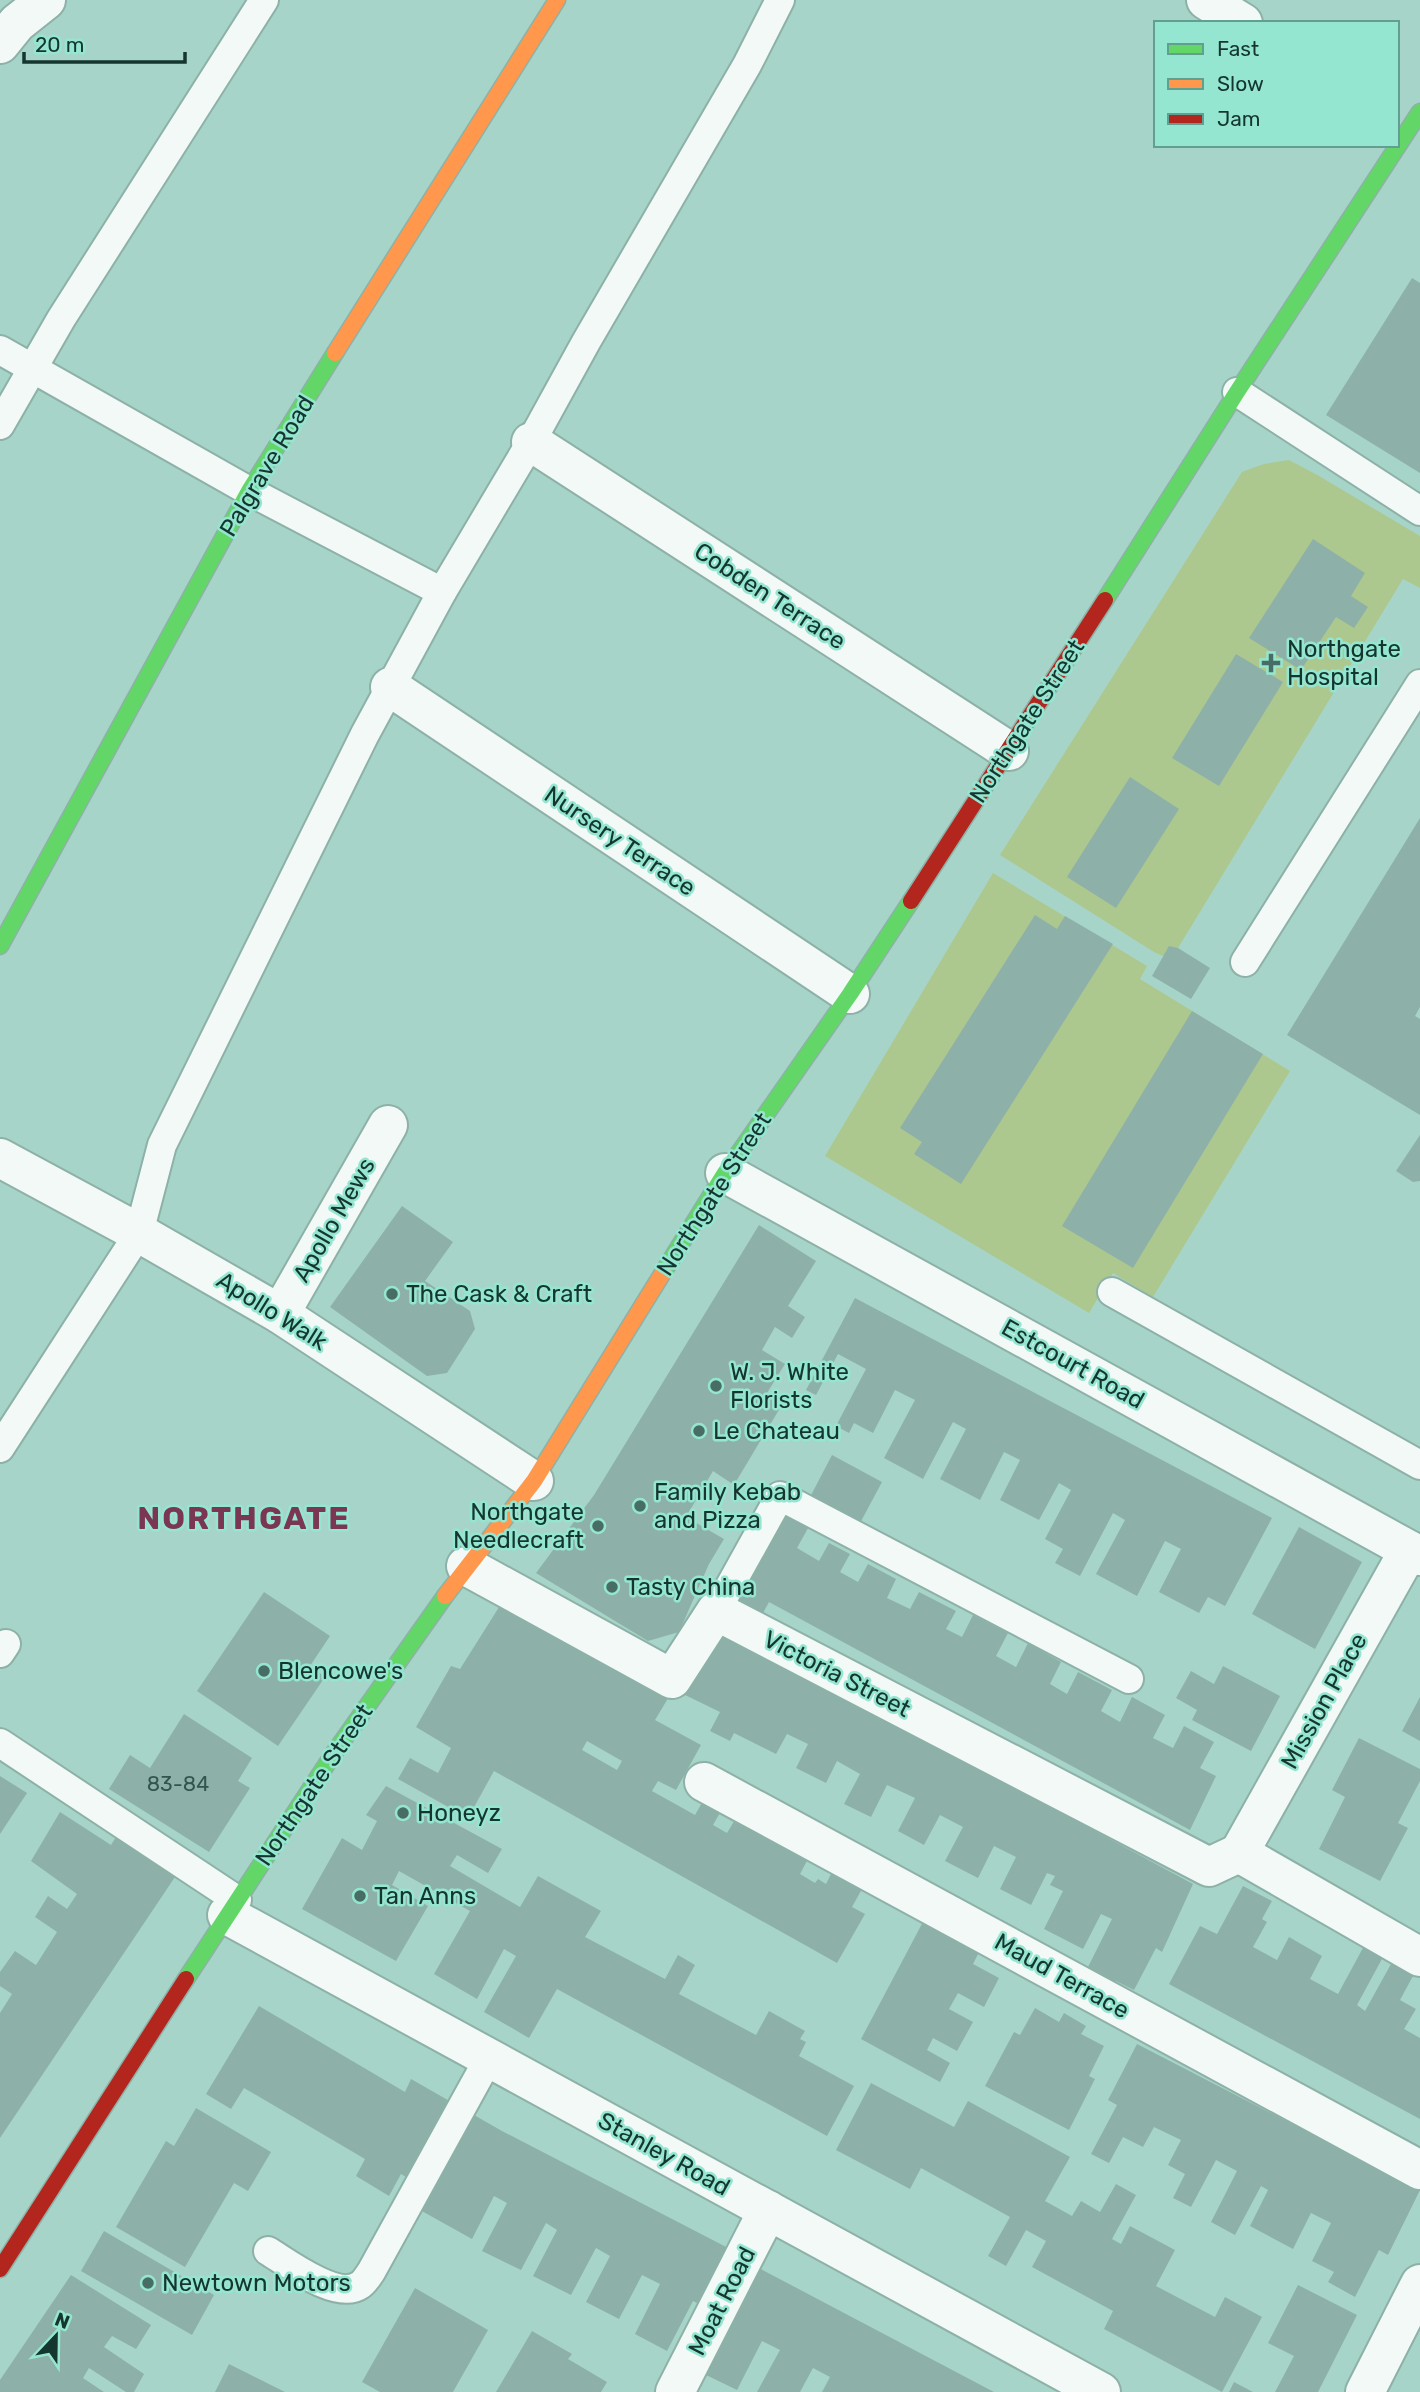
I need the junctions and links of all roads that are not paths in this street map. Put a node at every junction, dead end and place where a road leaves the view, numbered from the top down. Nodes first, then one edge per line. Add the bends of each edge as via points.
1 (46, 0) edge
2 (264, 0) edge
3 (557, 0) edge
4 (780, 0) edge
5 (1206, 0) edge
6 (1240, 21) edge
7 (0, 44) edge
8 (1410, 119) edge
9 (1399, 136) edge
10 (1392, 147) edge
11 (0, 350) edge
12 (33, 369) junction
13 (1237, 392) junction
14 (0, 425) edge
15 (531, 442) junction
16 (249, 491) junction
17 (1420, 511) edge
18 (442, 592) junction
19 (1420, 684) edge
20 (390, 687) junction
21 (1009, 751) junction
22 (0, 946) edge
23 (1245, 962) dead end
24 (850, 994) junction
25 (387, 1125) dead end
26 (0, 1158) edge
27 (725, 1173) junction
28 (139, 1233) junction
29 (1112, 1293) dead end
30 (279, 1314) junction
31 (0, 1448) edge
32 (1420, 1465) edge
33 (534, 1480) junction
34 (1414, 1553) edge
35 (466, 1566) junction
36 (716, 1611) junction
37 (1129, 1679) dead end
38 (0, 1743) edge
39 (704, 1782) dead end
40 (1239, 1853) junction
41 (232, 1908) junction
42 (1420, 1958) edge
43 (489, 2058) junction
44 (1420, 2170) edge
45 (768, 2210) junction
46 (268, 2251) dead end
47 (0, 2269) edge
48 (1420, 2284) edge
49 (676, 2392) edge
50 (1101, 2392) edge
51 (1365, 2392) edge

1 - 7 street
2 - 12 lane
3 - 16 street, Palgrave Road
4 - 15 lane
5 - 6 street
8 - 9 street, Northgate Street
10 - 13 street, Northgate Street
11 - 12 lane
12 - 14 lane
12 - 16 lane
13 - 17 lane
13 - 21 street, Northgate Street
15 - 18 lane
15 - 21 street, Cobden Terrace
16 - 18 lane
16 - 22 street, Palgrave Road
18 - 20 lane
19 - 23 lane
20 - 24 street, Nursery Terrace
20 - 28 lane via 162,1145
21 - 24 street, Northgate Street
24 - 27 street, Northgate Street
25 - 30 street, Apollo Mews
26 - 28 street, Apollo Walk
27 - 33 street, Northgate Street
27 - 34 street, Estcourt Road
28 - 30 street, Apollo Walk
28 - 31 lane
29 - 32 lane
30 - 33 street, Apollo Walk
33 - 35 street, Northgate Street
34 - 40 street, Mission Place
35 - 36 street via 672,1679
35 - 41 street, Northgate Street
36 - 37 lane via 779,1496
36 - 40 street, Victoria Street via 1209,1867
38 - 41 lane
39 - 44 street, Maud Terrace
40 - 42 street
41 - 43 street, Stanley Road
41 - 47 street, Northgate Street
43 - 45 street, Stanley Road
43 - 46 lane via 371,2273 360,2285 347,2290 324,2284
45 - 49 street, Moat Road
45 - 50 street, Stanley Road
48 - 51 street

